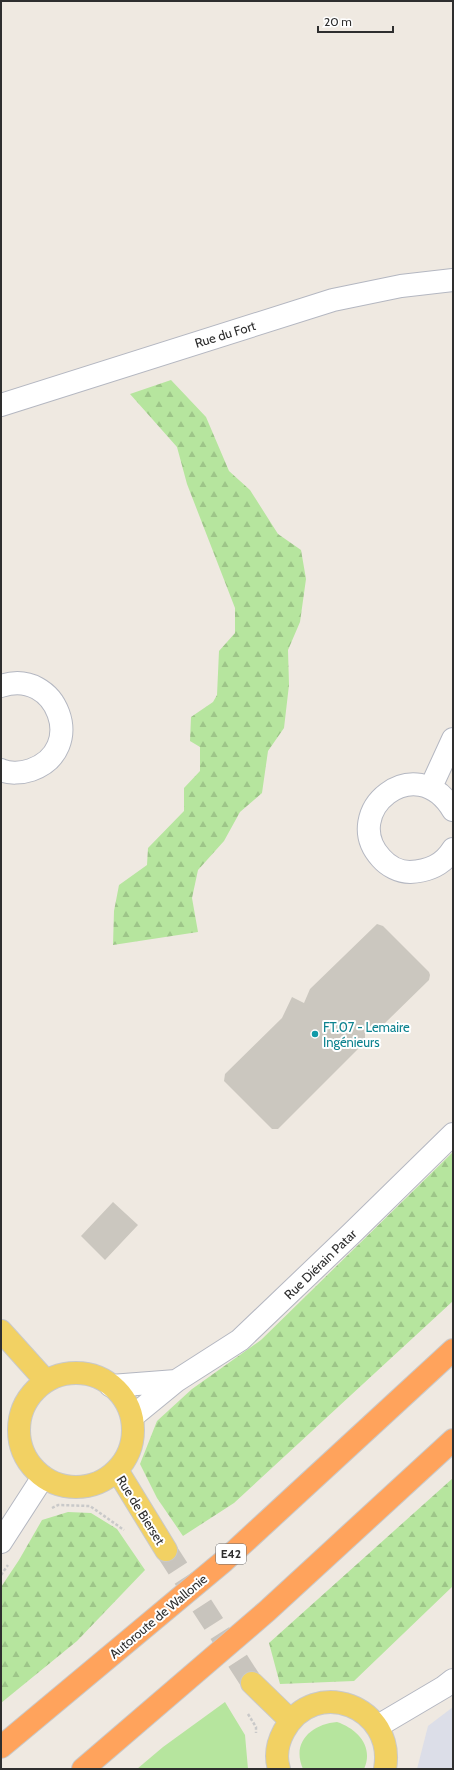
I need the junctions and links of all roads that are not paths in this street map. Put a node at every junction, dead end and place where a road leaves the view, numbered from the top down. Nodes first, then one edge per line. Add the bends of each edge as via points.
1 (453, 280) edge
2 (1, 404) edge
3 (1, 686) edge
4 (453, 739) edge
5 (1, 770) edge
6 (431, 787) junction
7 (453, 810) edge
8 (453, 849) edge
9 (453, 1134) edge
10 (1, 1331) edge
11 (453, 1350) edge
12 (46, 1381) junction
13 (176, 1381) junction
14 (111, 1386) junction
15 (132, 1417) junction
16 (453, 1440) edge
17 (117, 1470) junction
18 (43, 1477) junction
19 (166, 1550) tunnel mouth
20 (6, 1551) edge
21 (453, 1680) edge
22 (252, 1683) tunnel mouth
23 (290, 1720) junction
24 (378, 1726) junction
25 (1, 1747) edge
26 (83, 1769) edge
27 (279, 1769) edge
28 (385, 1769) edge

1 - 2 street, Rue du Fort via 401,286 333,300
3 - 5 street via 21,683 39,688 53,701 61,718 62,737 54,754 40,766 23,773
4 - 6 street
6 - 7 street via 446,798
6 - 8 street via 412,784 394,788 379,799 370,816 369,834 375,852 388,865 405,872 424,872 441,864
9 - 13 street, Rue Diérain Patar via 240,1340
10 - 12 main road
11 - 25 highway, Autoroute de Wallonie / E42 via 224,1560
12 - 14 main road, Rue de Bierset via 62,1375 80,1373 96,1377
12 - 18 main road, Rue de Bierset via 30,1397 20,1417 20,1440 28,1461
13 - 14 street, Rue Diérain Patar
13 - 15 street, Rue Diérain Patar
14 - 15 main road, Rue de Bierset via 123,1398
15 - 17 main road, Rue de Bierset via 133,1434 128,1454
16 - 26 highway via 267,1612
17 - 18 main road, Rue de Bierset via 100,1482 81,1487 61,1485
17 - 19 main road, Rue de Bierset
18 - 20 street
21 - 24 street
22 - 23 main road
23 - 24 main road via 306,1708 325,1702 346,1703 364,1712
23 - 27 main road via 279,1740
24 - 28 main road via 386,1746

